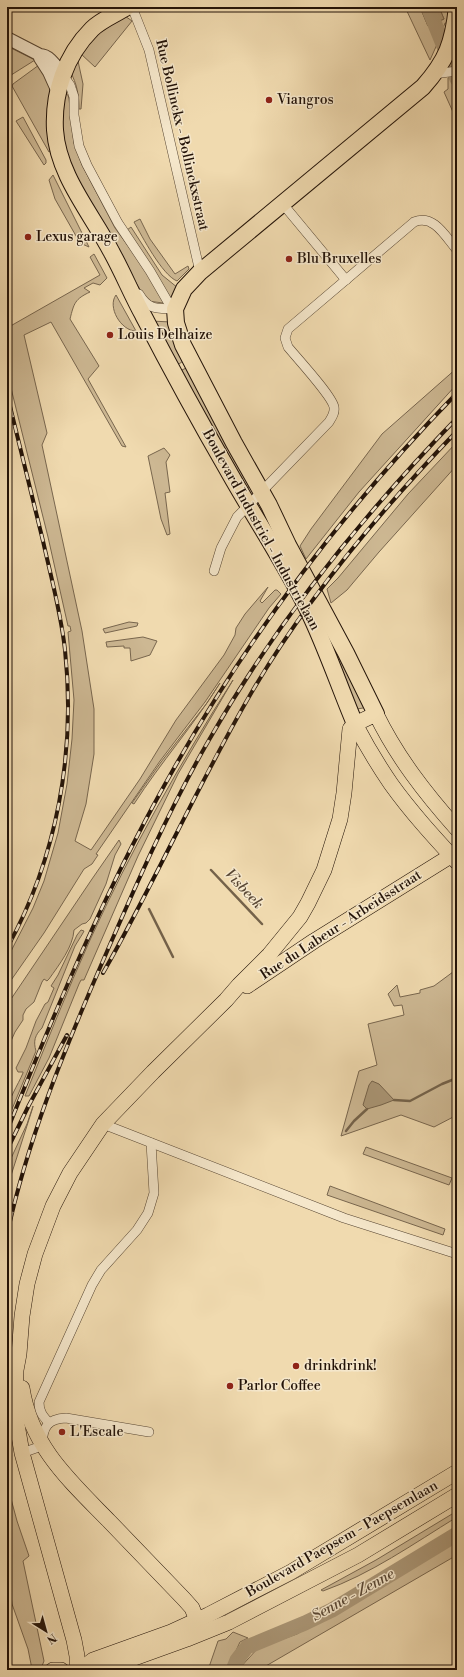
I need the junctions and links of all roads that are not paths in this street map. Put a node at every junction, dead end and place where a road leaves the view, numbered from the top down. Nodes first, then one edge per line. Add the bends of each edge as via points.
1 (127, 7) edge
2 (132, 7) edge
3 (456, 7) edge
4 (455, 32) edge
5 (7, 38) edge
6 (72, 53) junction
7 (45, 58) junction
8 (457, 71) edge
9 (434, 74) junction
10 (63, 75) junction
11 (58, 92) junction
12 (282, 203) junction
13 (457, 250) edge
14 (111, 252) junction
15 (200, 272) junction
16 (346, 280) junction
17 (175, 309) junction
18 (262, 492) junction
19 (249, 506) junction
20 (214, 571) dead end
21 (376, 714) junction
22 (355, 724) junction
23 (457, 829) edge
24 (455, 856) edge
25 (300, 917) junction
26 (314, 941) junction
27 (273, 950) junction
28 (285, 960) junction
29 (226, 1000) junction
30 (103, 1124) junction
31 (151, 1143) junction
32 (457, 1254) edge
33 (19, 1354) junction
34 (49, 1422) junction
35 (149, 1432) dead end
36 (42, 1444) junction
37 (22, 1453) junction
38 (457, 1472) edge
39 (457, 1495) edge
40 (200, 1626) junction
41 (53, 1670) edge
42 (61, 1670) edge
43 (77, 1670) edge
44 (80, 1670) edge
45 (101, 1670) edge

1 - 6 highway via 93,28
2 - 15 street, Rue Bollinckx - Bollinckxstraat via 149,50
3 - 4 highway
4 - 9 highway via 446,55
5 - 7 street, Boulevard Industriel - Industrielaan
6 - 7 street via 59,60
6 - 10 highway
7 - 10 street, Boulevard Industriel - Industrielaan
7 - 11 street via 40,60 50,72
8 - 9 street
9 - 12 highway via 423,87
10 - 11 highway, Boulevard Industriel - Industrielaan
10 - 17 street, Boulevard Industriel - Industrielaan via 74,97 79,146 87,165 118,223
11 - 14 highway, Boulevard Industriel - Industrielaan via 55,132 64,168
12 - 15 highway
12 - 16 street
13 - 16 street via 435,225 425,219 420,220 414,222
14 - 17 street, Boulevard Industriel - Industrielaan via 148,306
14 - 19 highway, Boulevard Industriel - Industrielaan
15 - 17 highway via 184,290
16 - 18 street via 288,329 285,338 288,347 330,397 334,408 332,417
17 - 18 highway, Boulevard Industriel - Industrielaan via 183,345
18 - 19 street
18 - 21 highway, Boulevard Industriel - Industrielaan
19 - 20 street via 237,517 221,548
19 - 22 highway, Boulevard Industriel - Industrielaan via 287,570 325,645
21 - 22 main road
21 - 23 main road, Boulevard Industriel - Industrielaan via 395,750 411,773
22 - 24 main road, Boulevard Industriel - Industrielaan via 392,785 424,826
22 - 25 main road via 350,729 348,738 344,793 334,842 324,870
24 - 26 main road, Rue du Labeur - Arbeidsstraat
25 - 26 main road via 300,932
25 - 27 main road
26 - 28 main road, Rue du Labeur - Arbeidsstraat
27 - 28 main road
27 - 29 main road
28 - 29 main road, Rue du Labeur - Arbeidsstraat
29 - 30 main road
30 - 31 street
30 - 33 main road via 70,1173 42,1233 30,1269 24,1300
31 - 32 street via 344,1218
31 - 34 street via 154,1193 148,1213 138,1230 101,1270 92,1285 39,1402 39,1410
33 - 36 main road via 25,1406
33 - 37 main road via 16,1370 16,1412
34 - 35 street via 66,1418
34 - 36 street via 44,1430
36 - 37 street
36 - 40 main road via 61,1471 184,1598
37 - 43 main road via 74,1640
38 - 40 main road, Boulevard Paepsem - Paepsemlaan
39 - 40 main road, Boulevard Paepsem - Paepsemlaan via 358,1555 229,1622
40 - 44 main road via 93,1660
40 - 45 main road
41 - 42 main road

